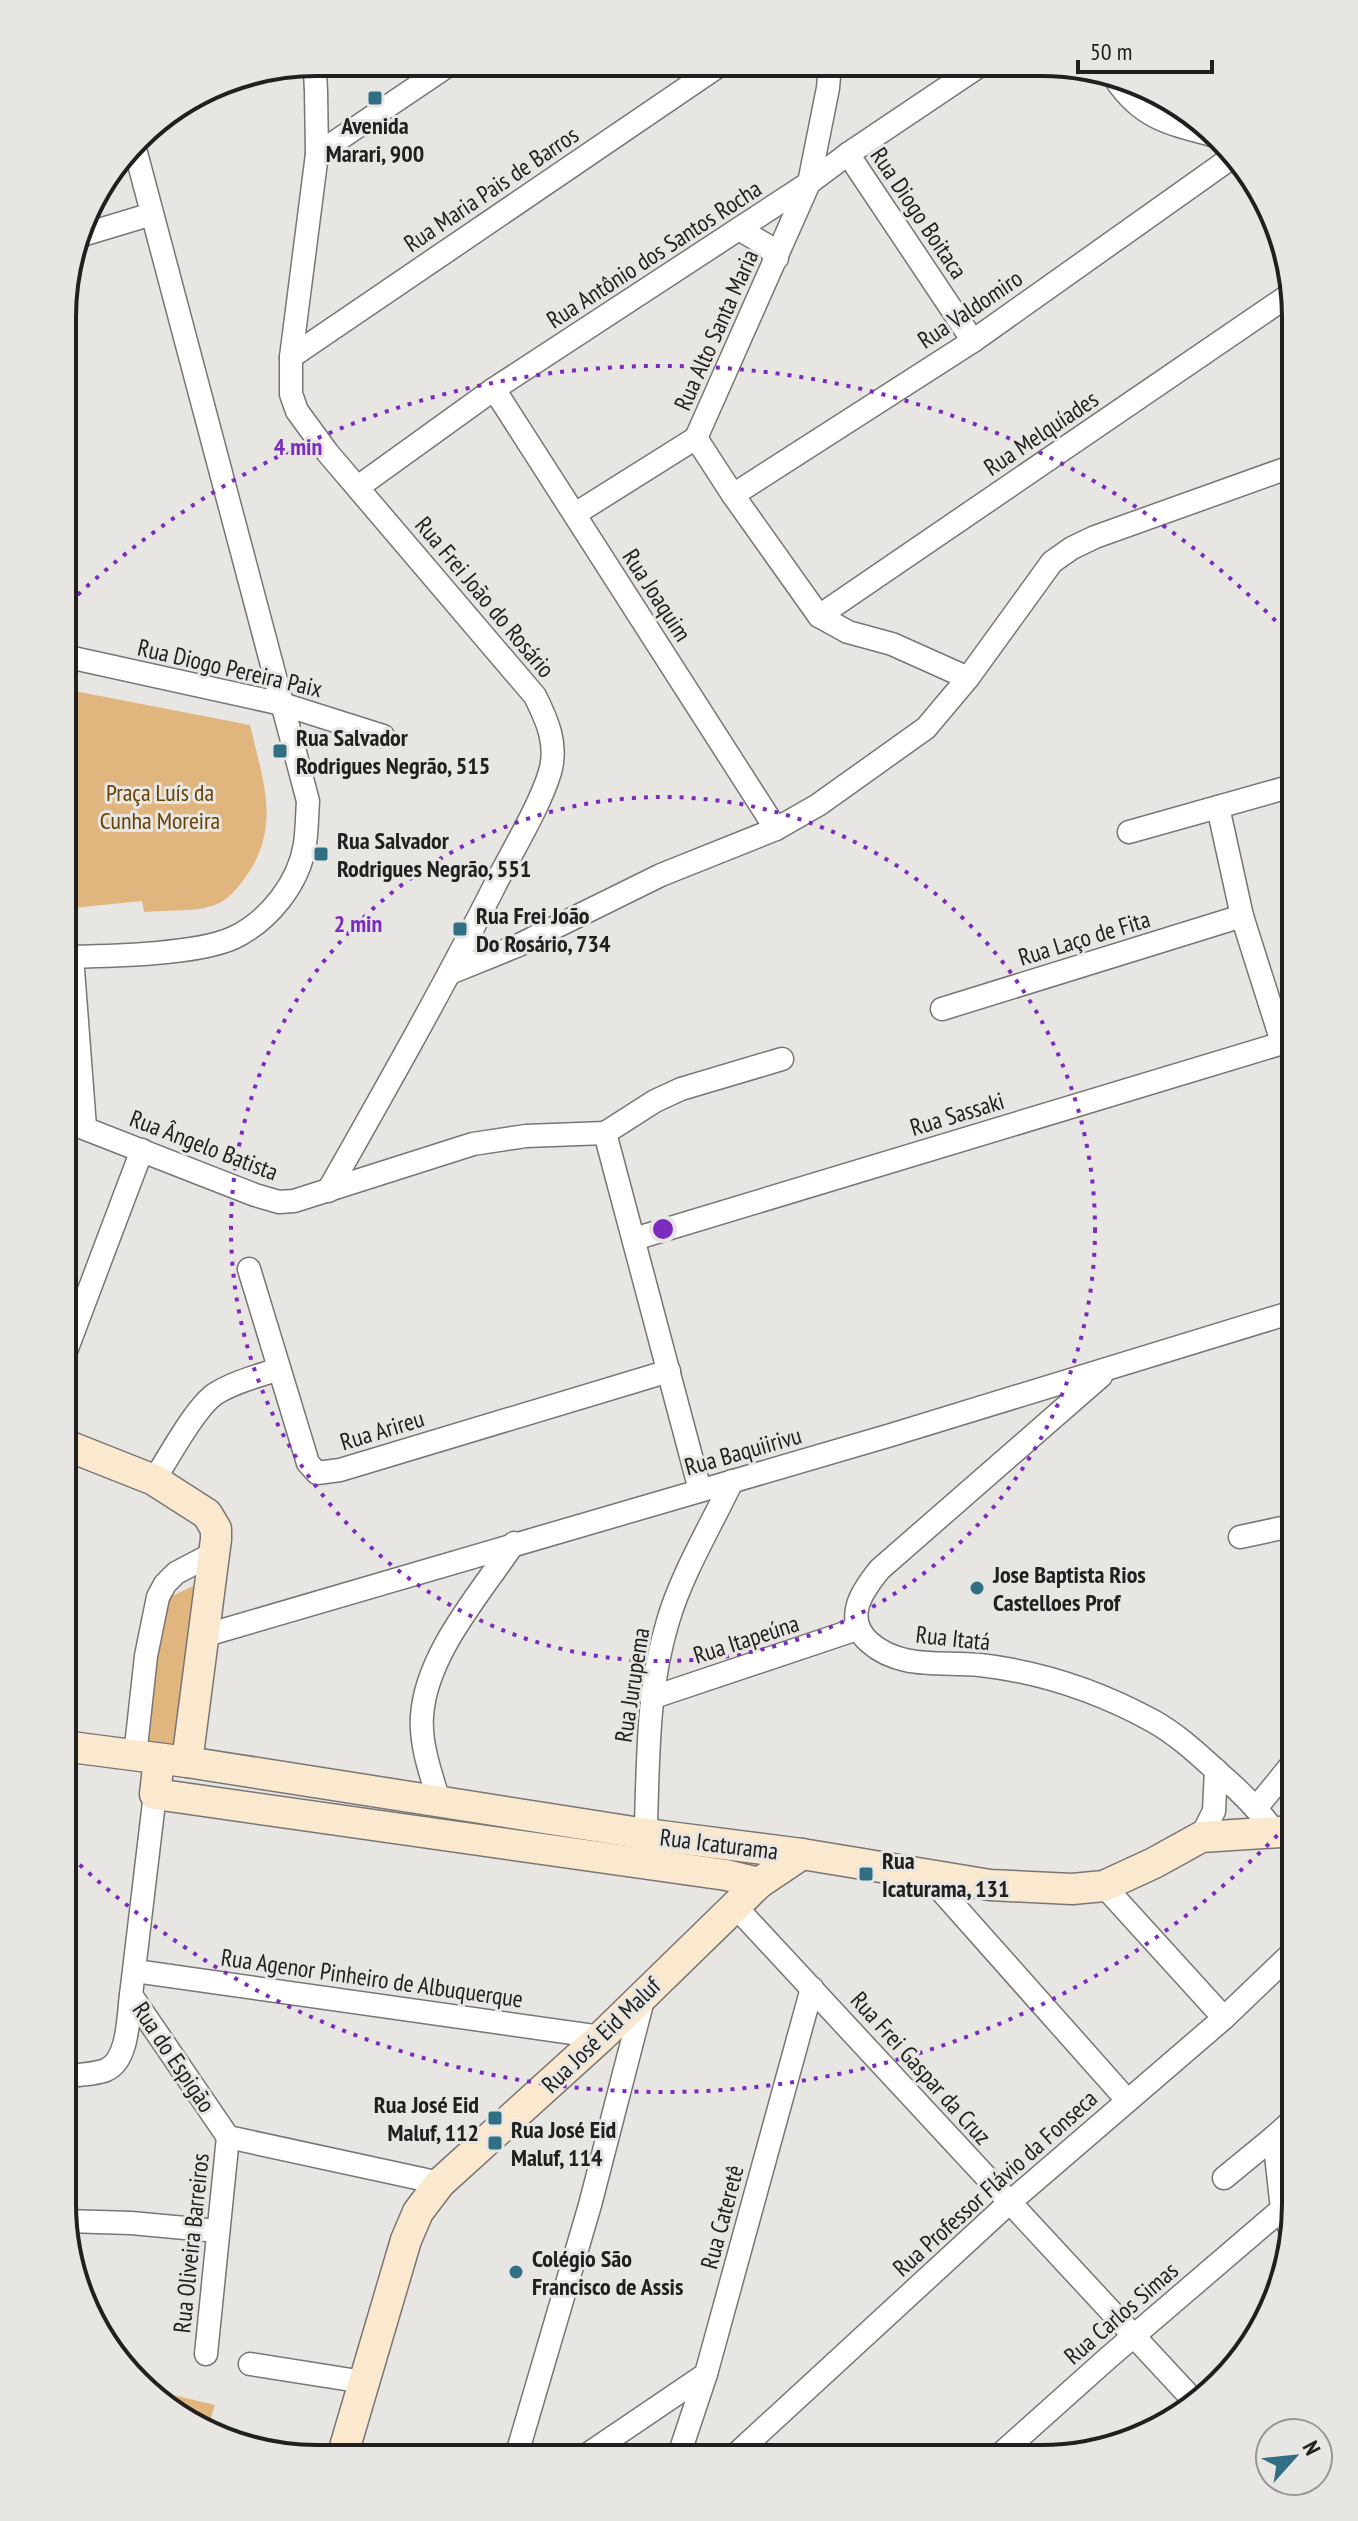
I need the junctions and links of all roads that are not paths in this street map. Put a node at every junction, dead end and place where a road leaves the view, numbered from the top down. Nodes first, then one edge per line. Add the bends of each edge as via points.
1 (315, 76) edge
2 (433, 76) edge
3 (704, 76) edge
4 (829, 76) edge
5 (964, 76) edge
6 (1125, 92) edge
7 (1192, 130) edge
8 (317, 154) junction
9 (848, 154) junction
10 (137, 157) edge
11 (1225, 162) edge
12 (809, 183) junction
13 (152, 214) junction
14 (739, 229) junction
15 (92, 232) edge
16 (777, 258) junction
17 (1281, 301) edge
18 (973, 341) junction
19 (291, 357) junction
20 (494, 389) junction
21 (696, 438) junction
22 (1282, 470) edge
23 (358, 487) junction
24 (733, 495) junction
25 (575, 514) junction
26 (819, 616) junction
27 (76, 659) edge
28 (968, 678) junction
29 (282, 704) junction
30 (383, 736) dead end
31 (1282, 789) edge
32 (1218, 807) junction
33 (776, 829) junction
34 (1129, 832) dead end
35 (1242, 916) junction
36 (76, 955) edge
37 (450, 973) junction
38 (942, 1009) dead end
39 (1282, 1021) edge
40 (76, 1036) edge
41 (1282, 1043) edge
42 (782, 1059) dead end
43 (76, 1124) edge
44 (85, 1127) junction
45 (605, 1133) junction
46 (142, 1150) junction
47 (328, 1191) junction
48 (634, 1239) junction
49 (249, 1269) dead end
50 (1281, 1316) edge
51 (76, 1325) edge
52 (279, 1369) junction
53 (1108, 1370) junction
54 (669, 1371) junction
55 (76, 1449) edge
56 (154, 1480) junction
57 (732, 1481) junction
58 (700, 1490) junction
59 (1281, 1528) edge
60 (1240, 1537) dead end
61 (514, 1543) junction
62 (214, 1553) junction
63 (857, 1629) junction
64 (203, 1636) junction
65 (651, 1698) junction
66 (76, 1748) edge
67 (161, 1759) junction
68 (1216, 1770) junction
69 (155, 1794) junction
70 (439, 1801) junction
71 (1276, 1823) edge
72 (1201, 1837) junction
73 (645, 1849) junction
74 (802, 1854) junction
75 (928, 1876) junction
76 (759, 1883) junction
77 (1104, 1886) junction
78 (734, 1905) junction
79 (1281, 1963) edge
80 (135, 1971) junction
81 (812, 1988) junction
82 (131, 1995) junction
83 (644, 1995) junction
84 (1224, 2018) junction
85 (601, 2037) junction
86 (76, 2074) edge
87 (1127, 2100) junction
88 (1281, 2131) edge
89 (228, 2137) junction
90 (1274, 2137) junction
91 (1224, 2178) dead end
92 (440, 2183) junction
93 (1281, 2200) edge
94 (1009, 2203) junction
95 (1281, 2210) edge
96 (77, 2221) edge
97 (218, 2231) junction
98 (1133, 2337) junction
99 (206, 2354) dead end
100 (250, 2364) dead end
101 (706, 2374) junction
102 (364, 2382) junction
103 (1188, 2395) edge
104 (346, 2445) edge
105 (520, 2445) edge
106 (601, 2445) edge
107 (682, 2445) edge
108 (746, 2445) edge
109 (1011, 2445) edge

1 - 8 street, Rua Frei João do Rosário
2 - 8 street
3 - 19 street, Rua Maria Pais de Barros
4 - 12 street, Rua Alto Santa Maria
5 - 9 street, Rua Antônio dos Santos Rocha
6 - 7 street via 1162,122
8 - 19 street, Rua Frei João do Rosário
9 - 12 street, Rua Antônio dos Santos Rocha
9 - 18 street, Rua Diogo Boitaca
10 - 13 street
11 - 18 street, Rua Valdomiro
12 - 14 street, Rua Antônio dos Santos Rocha
12 - 16 street, Rua Alto Santa Maria
13 - 15 street
13 - 29 street
14 - 16 street
14 - 20 street, Rua Antônio dos Santos Rocha
16 - 21 street, Rua Alto Santa Maria
17 - 26 street, Rua Melquíades
18 - 24 street, Rua Valdomiro
19 - 23 street, Rua Frei João do Rosário via 291,394 297,411
20 - 23 street, Rua Antônio dos Santos Rocha
20 - 25 street, Rua Joaquim
21 - 24 street, Rua Alto Santa Maria
21 - 25 street
22 - 28 street via 1072,548 1045,571
23 - 37 street, Rua Frei João do Rosário via 535,696 549,724 550,771
24 - 26 street, Rua Alto Santa Maria
25 - 33 street, Rua Joaquim
26 - 28 street, Rua Alto Santa Maria
27 - 29 street, Rua Diogo Pereira Paix
28 - 33 street via 926,728
29 - 30 street, Rua Diogo Pereira Paix
29 - 36 street via 308,801 303,852 293,880 273,908 233,938 207,946
31 - 32 street
32 - 34 street
32 - 35 street
33 - 37 street via 661,875
35 - 38 street, Rua Laço de Fita
35 - 39 street
37 - 47 street, Rua Frei João do Rosário
40 - 44 street
41 - 48 street, Rua Sassaki
42 - 45 street via 681,1089
43 - 44 street, Rua Ângelo Batista
44 - 46 street, Rua Ângelo Batista
45 - 47 street, Rua Ângelo Batista via 484,1142
45 - 48 street
46 - 47 street, Rua Ângelo Batista via 279,1202
46 - 51 street
48 - 54 street
49 - 52 street, Rua Arireu
50 - 53 street, Rua Baquiirivu
52 - 54 street, Rua Arireu via 308,1463 324,1473
52 - 56 street via 215,1394
53 - 57 street, Rua Baquiirivu
53 - 63 street via 880,1569 856,1607
54 - 58 street
55 - 56 street, Rua do Espigão
56 - 62 street, Rua do Espigão via 207,1514 216,1529
57 - 58 street, Rua Baquiirivu
57 - 65 street, Rua Jurupema via 669,1618
58 - 61 street, Rua Baquiirivu
59 - 60 street
61 - 64 street, Rua Baquiirivu
61 - 70 street via 441,1652 428,1683 424,1749
62 - 64 street, Rua do Espigão
62 - 67 street via 176,1573 158,1597 146,1656
63 - 65 street, Rua Itapeúna
63 - 68 street, Rua Itatá via 892,1656 919,1663 980,1665 1090,1692 1155,1722
64 - 67 street, Rua do Espigão
65 - 73 street, Rua Jurupema
66 - 67 street, Rua Icaturama
67 - 69 street, Rua do Espigão
67 - 70 street, Rua Icaturama
68 - 71 street, Rua Itatá
68 - 72 street via 1214,1811
69 - 73 street, Rua Icaturama
69 - 80 street, Rua do Espigão
70 - 73 street, Rua Icaturama
71 - 72 street
72 - 77 street, Rua Icaturama
73 - 74 street, Rua Icaturama
73 - 76 street, Rua Icaturama
74 - 75 street, Rua Icaturama
74 - 76 street, Rua José Eid Maluf
75 - 77 street, Rua Icaturama via 990,1885
75 - 87 street
76 - 78 street, Rua José Eid Maluf
77 - 84 street
78 - 81 street, Rua Frei Gaspar da Cruz
78 - 83 street, Rua José Eid Maluf
79 - 84 street, Rua Professor Flávio da Fonseca
80 - 82 street, Rua do Espigão
80 - 85 street, Rua Agenor Pinheiro de Albuquerque
81 - 94 street, Rua Frei Gaspar da Cruz
81 - 101 street, Rua Cateretê
82 - 86 street via 117,2060 104,2071
82 - 89 street, Rua do Espigão
83 - 85 street, Rua José Eid Maluf
83 - 105 street
84 - 87 street, Rua Professor Flávio da Fonseca
85 - 92 street, Rua José Eid Maluf
87 - 94 street, Rua Professor Flávio da Fonseca
88 - 90 street
89 - 92 street, Rua do Espigão
89 - 97 street, Rua Oliveira Barreiros
90 - 91 street
90 - 93 street
92 - 102 street, Rua José Eid Maluf via 418,2212 406,2240
94 - 98 street, Rua Frei Gaspar da Cruz
94 - 108 street, Rua Professor Flávio da Fonseca
95 - 98 street, Rua Carlos Simas
96 - 97 street
97 - 99 street, Rua Oliveira Barreiros
98 - 103 street, Rua Frei Gaspar da Cruz
98 - 109 street, Rua Carlos Simas
100 - 102 street
101 - 106 street
101 - 107 street, Rua Cateretê
102 - 104 street, Rua José Eid Maluf

